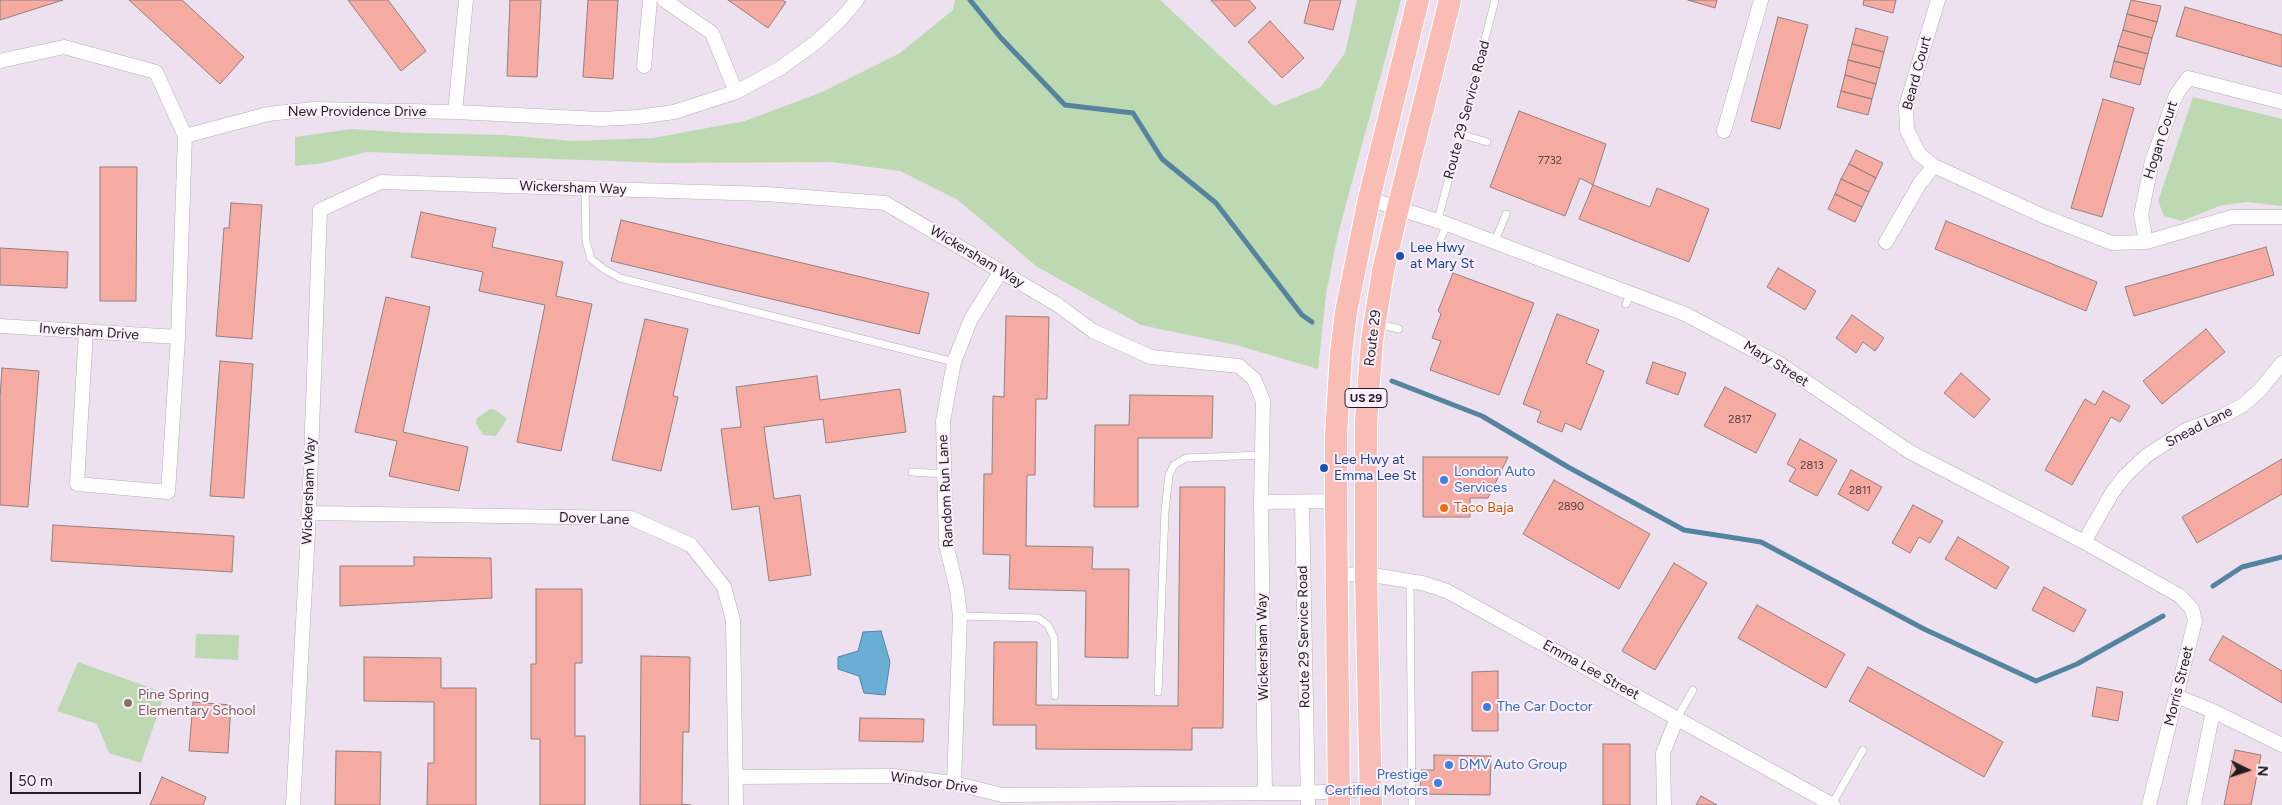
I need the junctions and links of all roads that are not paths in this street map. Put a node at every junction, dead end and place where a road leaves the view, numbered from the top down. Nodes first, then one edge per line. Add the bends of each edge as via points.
1 (466, 0) edge
2 (650, 0) edge
3 (664, 0) edge
4 (857, 0) edge
5 (1418, 0) edge
6 (1450, 0) edge
7 (1495, 0) edge
8 (1761, 0) edge
9 (1938, 0) edge
10 (0, 61) edge
11 (644, 66) dead end
12 (736, 92) junction
13 (2282, 102) edge
14 (455, 112) junction
15 (1724, 131) dead end
16 (1460, 134) junction
17 (185, 136) junction
18 (1487, 142) dead end
19 (1934, 166) junction
20 (585, 189) junction
21 (1368, 199) junction
22 (1398, 208) junction
23 (1506, 214) dead end
24 (2282, 217) edge
25 (1443, 222) junction
26 (1440, 240) dead end
27 (1495, 241) junction
28 (1886, 242) dead end
29 (2146, 242) junction
30 (1001, 271) junction
31 (1374, 323) junction
32 (0, 326) edge
33 (1399, 329) dead end
34 (86, 332) junction
35 (178, 337) junction
36 (954, 362) junction
37 (2282, 363) edge
38 (1262, 456) junction
39 (912, 472) dead end
40 (944, 474) junction
41 (1336, 501) junction
42 (1261, 502) junction
43 (1302, 502) junction
44 (309, 513) junction
45 (2084, 542) junction
46 (1366, 574) junction
47 (1336, 575) junction
48 (1410, 581) junction
49 (2158, 584) joint
50 (960, 616) junction
51 (1693, 690) dead end
52 (1158, 692) dead end
53 (1055, 696) dead end
54 (2176, 696) junction
55 (2213, 711) junction
56 (1677, 718) junction
57 (2282, 745) edge
58 (1864, 750) dead end
59 (736, 777) junction
60 (954, 783) junction
61 (1412, 790) junction
62 (1265, 793) junction
63 (1371, 797) edge
64 (1338, 798) edge
65 (1308, 799) edge
66 (293, 805) edge
67 (736, 805) edge
68 (1412, 805) edge
69 (1664, 805) edge
70 (1832, 805) edge
71 (2149, 805) edge
72 (2194, 805) edge

1 - 14 street
2 - 11 street
3 - 12 street via 712,33
4 - 12 street, New Providence Drive via 815,43 779,69
5 - 21 main road, US 29
6 - 22 main road, Route 29 / US 29
7 - 16 lane, Route 29 Service Road
8 - 15 street
9 - 19 street, Beard Court via 1906,106 1907,130 1919,154
10 - 17 street via 64,46 156,72
12 - 14 street, New Providence Drive via 674,112 638,117 601,119
13 - 29 street, Hogan Court via 2188,78 2176,95 2152,161 2141,215
14 - 17 street, New Providence Drive via 314,109 268,114
16 - 18 lane
16 - 25 lane, Route 29 Service Road
17 - 35 street
19 - 28 street
19 - 29 street, Beard Court via 2043,216 2112,242
20 - 30 street, Wickersham Way via 766,194 886,203
20 - 36 lane via 586,240 591,259 620,278
20 - 44 street, Wickersham Way via 381,182 320,210
21 - 22 street, Mary Street
21 - 41 main road, US 29 via 1341,352
22 - 25 street, Mary Street
22 - 31 main road, Route 29 / US 29
23 - 27 lane
24 - 29 street via 2232,217
25 - 26 lane, Route 29 Service Road
25 - 27 street, Mary Street
27 - 45 street, Mary Street via 1629,298 1685,314 1734,338 1780,364 1910,452
30 - 36 street, Random Run Lane via 971,319
30 - 38 street, Wickersham Way via 1058,305 1093,331 1151,357 1239,366 1254,379 1263,401
31 - 33 lane
31 - 46 main road, Route 29 / US 29 via 1366,405
32 - 34 street, Inversham Drive
34 - 35 street, Inversham Drive
34 - 35 street via 77,484 168,492
36 - 40 street, Random Run Lane via 943,421
37 - 45 street, Snead Lane via 2260,390 2243,404 2223,416 2186,430 2146,456 2112,493
38 - 42 street, Wickersham Way
38 - 52 lane via 1186,458 1174,465 1169,475 1164,511
39 - 40 lane
40 - 50 street, Random Run Lane via 946,544
41 - 43 street
41 - 47 main road, US 29
42 - 43 street
42 - 62 street, Wickersham Way
43 - 65 street, Route 29 Service Road
44 - 59 street, Dover Lane via 631,518 690,545 724,588 733,620
44 - 66 street, Wickersham Way
45 - 49 street, Mary Street
46 - 47 street, Emma Lee Street
46 - 48 street, Emma Lee Street
46 - 63 main road, Route 29 / US 29
47 - 64 main road, US 29
48 - 56 street, Emma Lee Street via 1447,591
48 - 61 lane
49 - 54 street, Morris Street via 2187,602 2195,621
50 - 53 lane via 1038,618 1048,625 1054,638
50 - 60 street, Random Run Lane
51 - 56 lane
54 - 55 street
54 - 71 street, Morris Street
55 - 57 street
55 - 72 street
56 - 69 street via 1663,753
56 - 70 street, Emma Lee Street
58 - 70 lane
59 - 60 street, Windsor Drive via 894,776
59 - 67 street, Dover Lane
60 - 62 street, Windsor Drive via 1002,795
61 - 63 lane
61 - 68 lane
62 - 65 street, Windsor Drive
63 - 64 street, Windsor Drive
64 - 65 street, Windsor Drive

